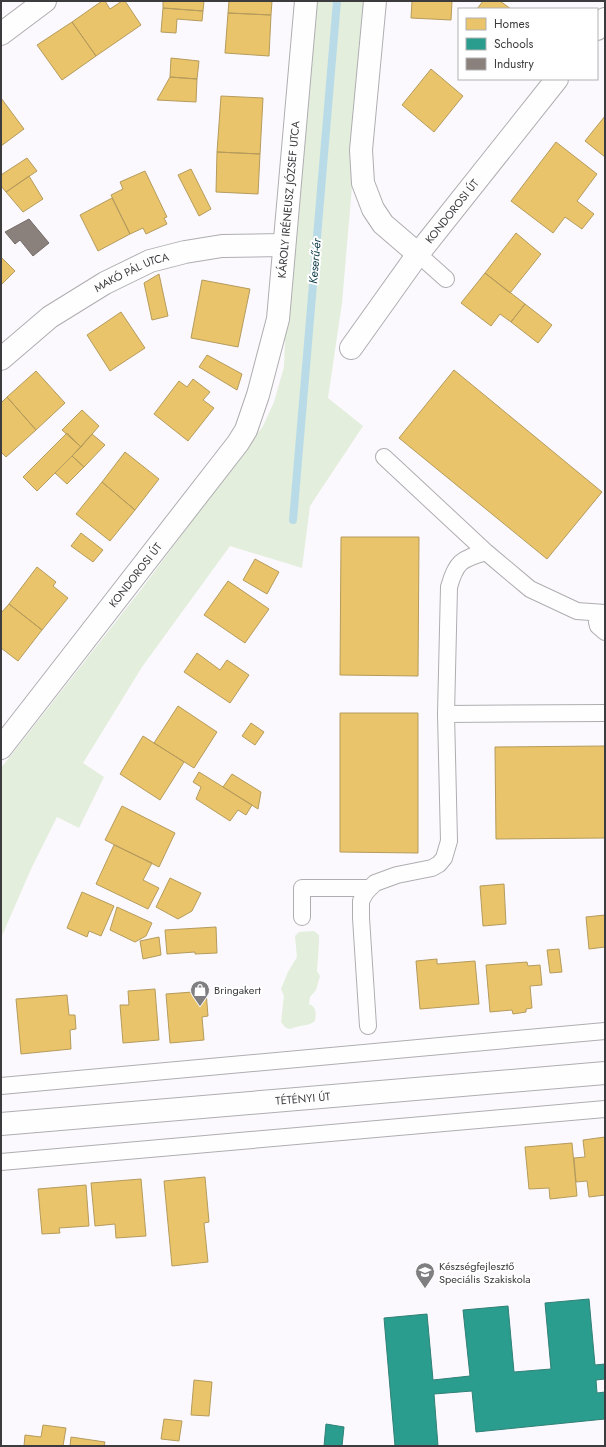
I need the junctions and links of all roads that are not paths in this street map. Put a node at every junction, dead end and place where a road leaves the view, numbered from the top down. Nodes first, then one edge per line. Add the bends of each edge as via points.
1 (45, 1) edge
2 (306, 1) edge
3 (375, 1) edge
4 (605, 19) edge
5 (598, 28) edge
6 (1, 34) edge
7 (556, 80) edge
8 (284, 245) junction
9 (418, 254) junction
10 (446, 279) dead end
11 (351, 348) dead end
12 (1, 359) edge
13 (258, 395) joint
14 (384, 457) dead end
15 (486, 552) junction
16 (602, 622) edge
17 (605, 713) edge
18 (446, 714) junction
19 (1, 748) edge
20 (370, 888) junction
21 (302, 917) dead end
22 (368, 1026) dead end
23 (605, 1032) edge
24 (605, 1072) edge
25 (1, 1086) edge
26 (605, 1109) edge
27 (1, 1124) edge
28 (1, 1162) edge

1 - 6 street
2 - 8 street, KÁROLY IRÉNEUSZ JÓZSEF UTCA
3 - 9 street via 361,150 363,183 373,209 383,224
4 - 5 street
7 - 9 street, KONDOROSI ÚT
8 - 12 street, MAKÓ PÁL UTCA via 222,246 150,261 104,283 50,317
8 - 13 street, KÁROLY IRÉNEUSZ JÓZSEF UTCA via 278,319
9 - 10 lane
9 - 11 street, KONDOROSI ÚT
13 - 19 street, KONDOROSI ÚT via 246,430 238,443
14 - 15 lane
15 - 16 lane via 530,589
15 - 18 lane via 460,562 453,573 450,587
17 - 18 lane
18 - 20 lane via 449,841 444,858 432,868 397,875 375,883
20 - 21 lane via 302,888
20 - 22 lane via 361,901
23 - 25 lane
24 - 27 street, TÉTÉNYI ÚT
26 - 28 lane

